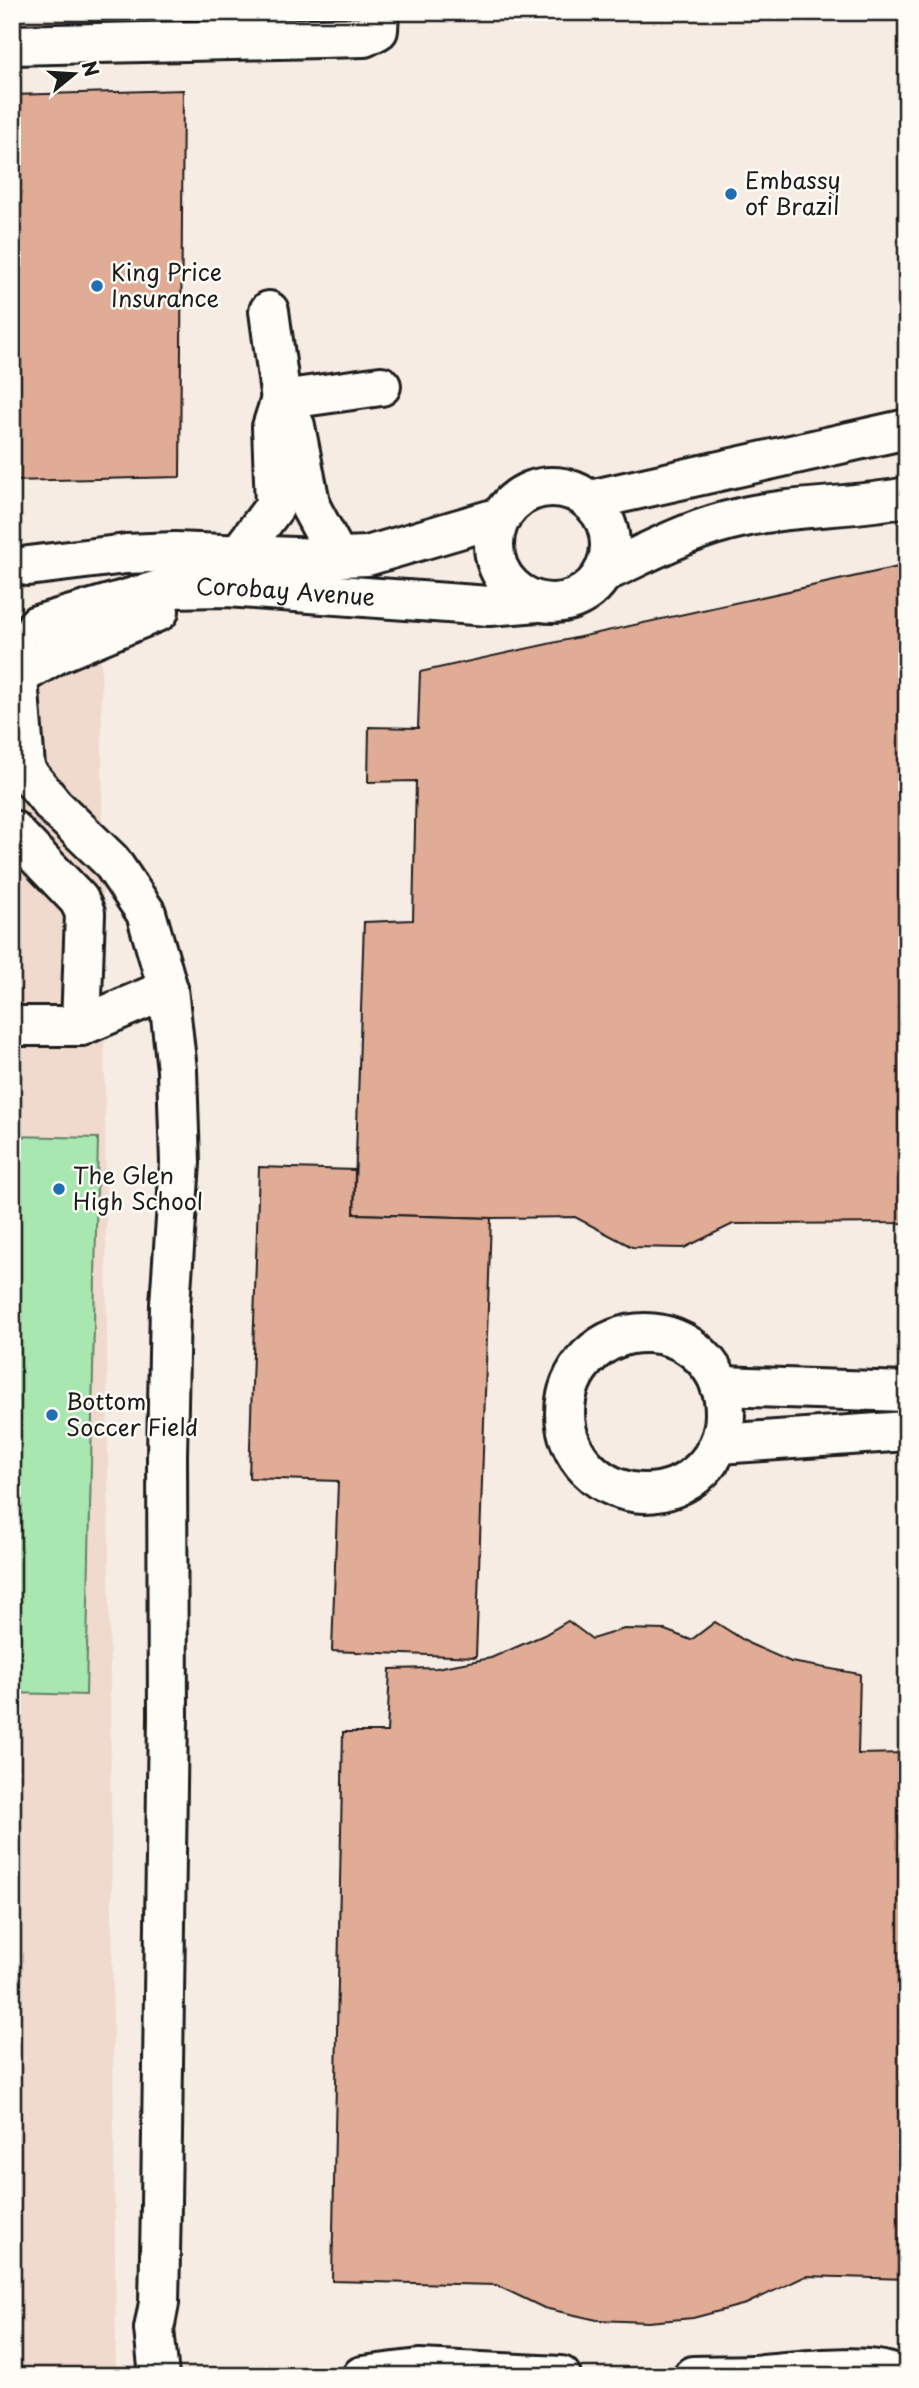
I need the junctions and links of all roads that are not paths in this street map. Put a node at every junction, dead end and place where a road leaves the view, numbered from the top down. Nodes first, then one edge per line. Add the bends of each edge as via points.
1 (379, 12) edge
2 (12, 45) edge
3 (269, 311) dead end
4 (381, 386) dead end
5 (281, 400) junction
6 (907, 429) edge
7 (907, 497) edge
8 (590, 500) junction
9 (500, 517) junction
10 (239, 554) junction
11 (338, 558) junction
12 (20, 563) edge
13 (604, 572) junction
14 (216, 587) junction
15 (538, 603) junction
16 (21, 646) edge
17 (19, 760) edge
18 (12, 830) edge
19 (168, 989) junction
20 (12, 1026) edge
21 (81, 1026) junction
22 (720, 1386) junction
23 (862, 1392) junction
24 (907, 1392) edge
25 (907, 1431) edge
26 (864, 1432) junction
27 (719, 1444) junction
28 (159, 2303) junction
29 (894, 2374) edge
30 (159, 2376) edge
31 (185, 2376) edge
32 (362, 2376) edge
33 (561, 2376) edge
34 (693, 2376) edge

1 - 2 street via 378,30 364,37
3 - 5 street
4 - 5 street
5 - 10 street via 272,427 275,506
5 - 11 street via 295,426 311,508
6 - 8 street
7 - 13 street, Corobay Avenue via 742,517 702,528
8 - 9 street, Corobay Avenue via 567,488 541,487 517,498
8 - 13 street via 606,521 611,546
9 - 11 street, Corobay Avenue via 379,553
9 - 15 street via 494,543 499,569 514,590
10 - 11 street, Corobay Avenue
10 - 12 street, Corobay Avenue via 126,554
12 - 16 street, Corobay Avenue via 38,579 44,594 44,610
13 - 15 street, Corobay Avenue via 588,592 564,603
14 - 15 street, Corobay Avenue via 489,606
14 - 16 street via 86,641
14 - 16 street, Corobay Avenue via 147,591
16 - 17 street
17 - 19 street via 44,796 111,861 135,894 150,924
18 - 21 street via 79,900 85,913
19 - 21 street
19 - 28 street via 180,1163 168,1400 169,1716
20 - 21 street
22 - 23 street
22 - 27 street via 724,1425
22 - 27 street via 710,1367 687,1346 659,1334 617,1337 582,1362 571,1380 565,1422 575,1452 594,1476 633,1493 675,1488 693,1478
23 - 24 street
23 - 26 street
25 - 26 street
26 - 27 street
28 - 30 street via 153,2329
28 - 31 street
29 - 34 street via 838,2369
32 - 33 street via 419,2369

